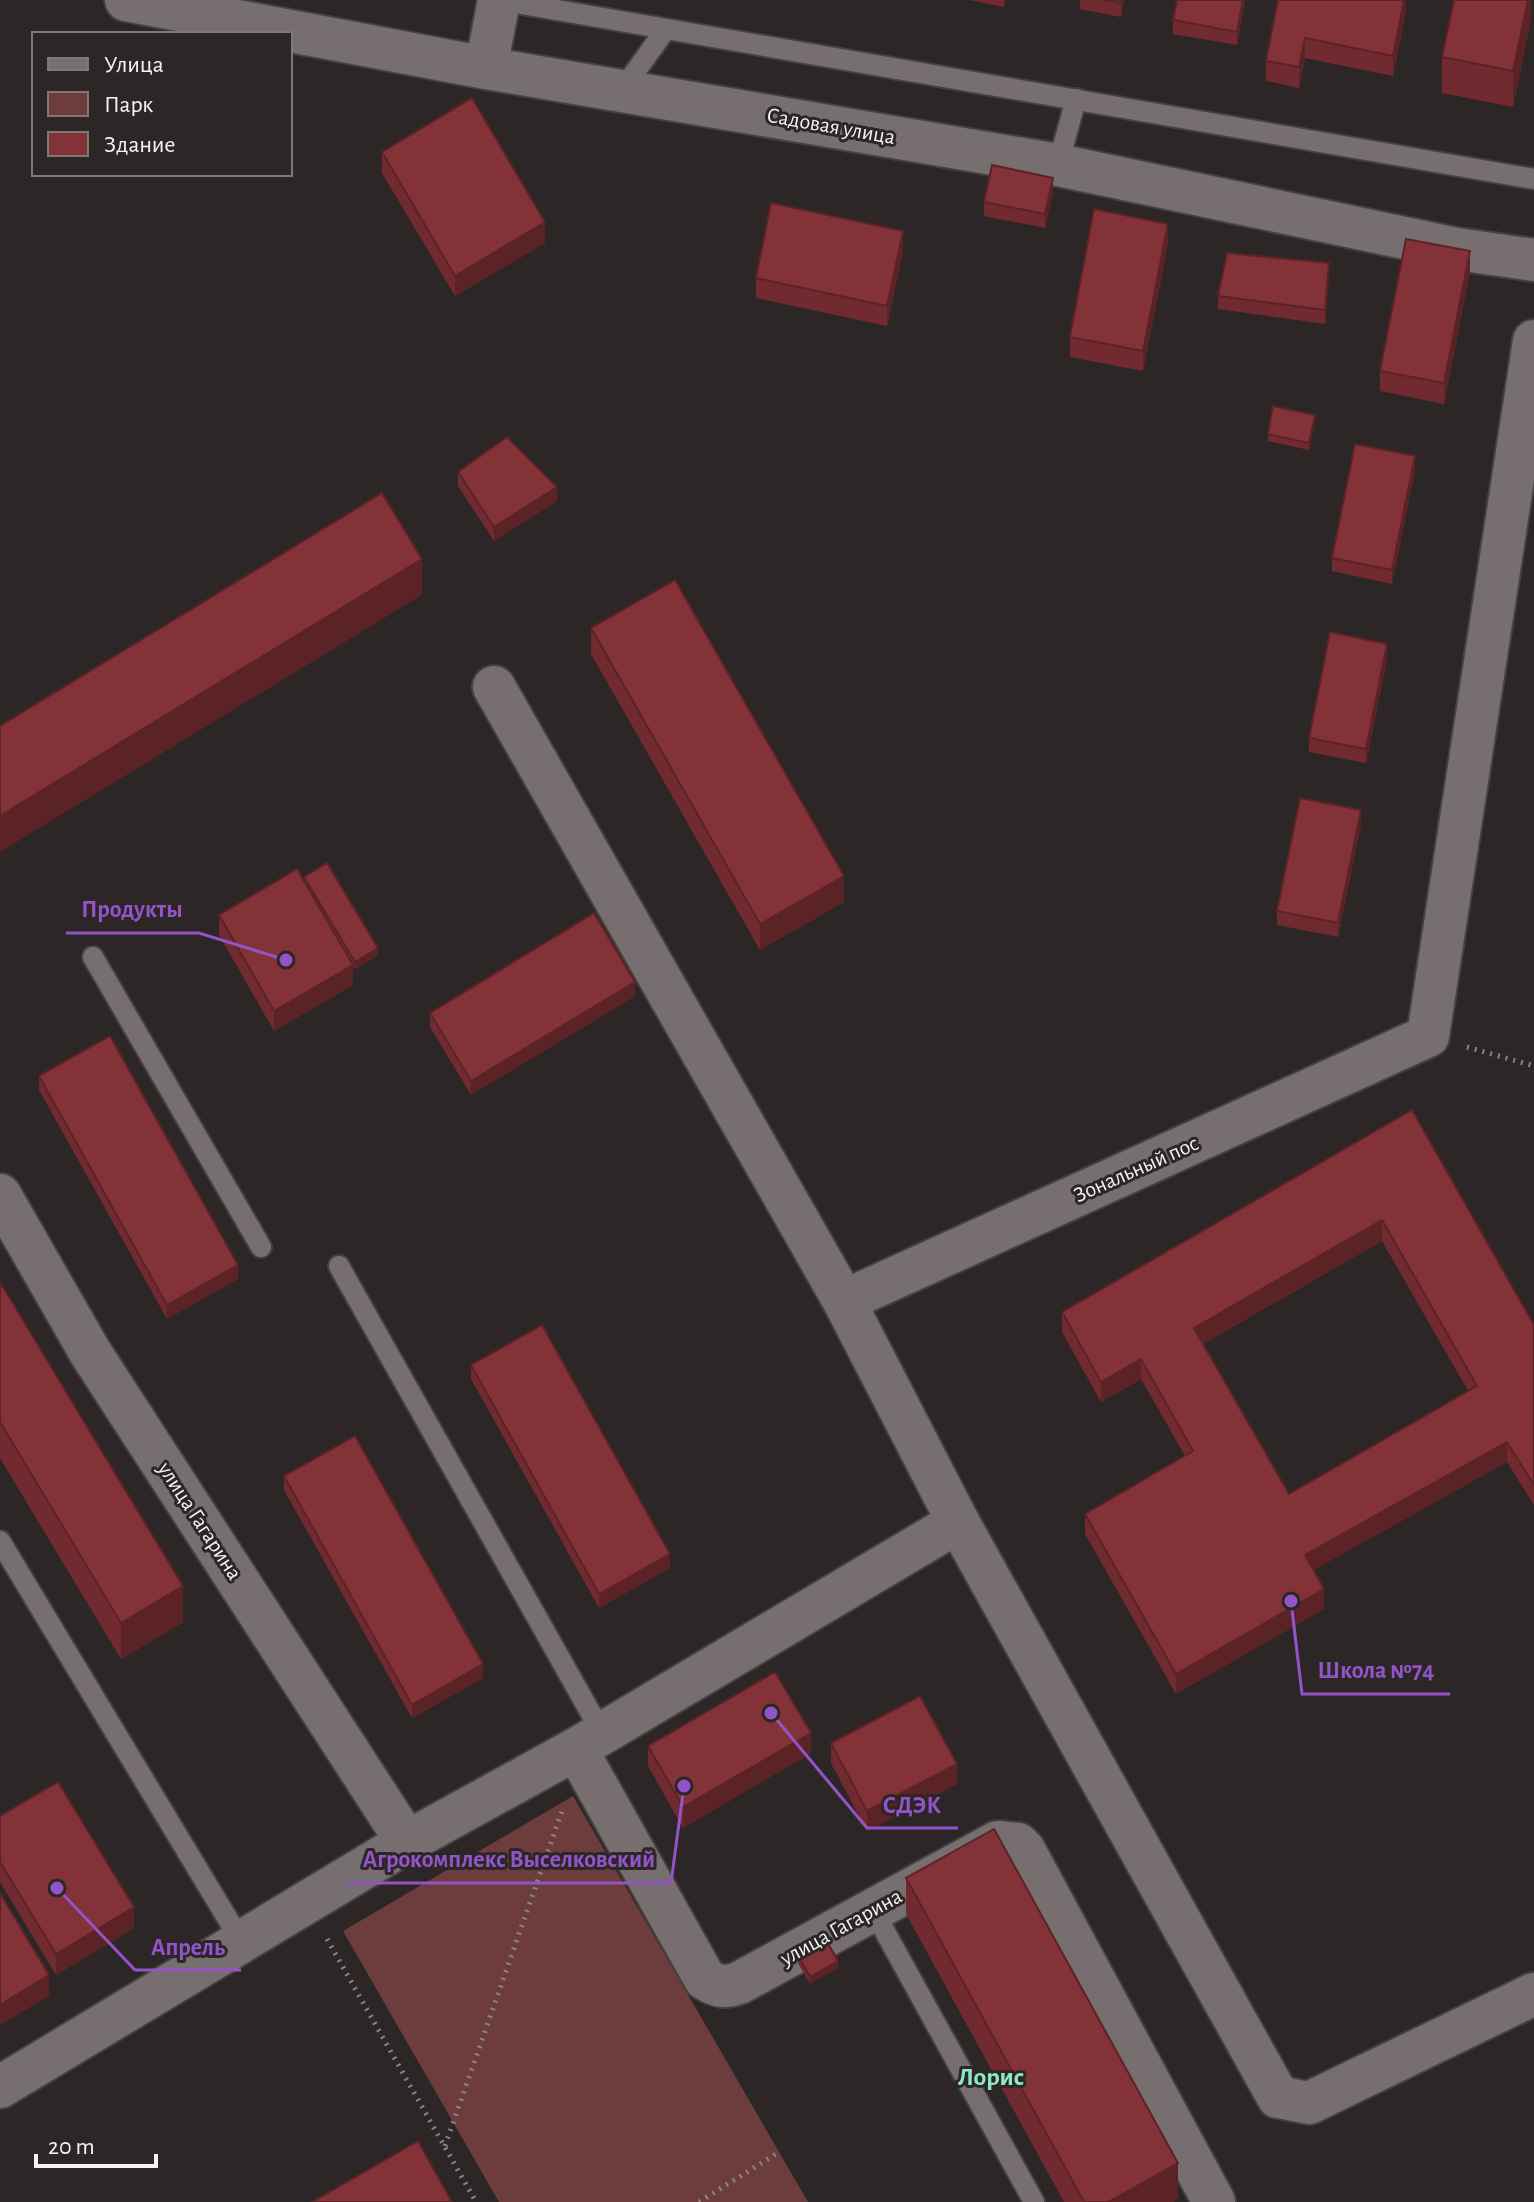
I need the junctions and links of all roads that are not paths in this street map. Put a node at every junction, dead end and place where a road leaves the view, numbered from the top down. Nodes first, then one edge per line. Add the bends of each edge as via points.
1 (126, 0) edge
2 (499, 0) edge
3 (666, 29) junction
4 (486, 68) junction
5 (622, 90) junction
6 (1076, 99) junction
7 (1058, 165) junction
8 (1534, 179) edge
9 (1534, 260) edge
10 (1534, 341) edge
11 (494, 687) dead end
12 (93, 957) dead end
13 (0, 1195) edge
14 (261, 1247) dead end
15 (339, 1266) dead end
16 (844, 1301) junction
17 (958, 1522) junction
18 (0, 1541) edge
19 (589, 1752) junction
20 (407, 1842) junction
21 (873, 1910) junction
22 (241, 1941) junction
23 (1534, 1994) edge
24 (0, 2087) edge
25 (1034, 2202) edge
26 (1214, 2202) edge

1 - 4 street, Садовая улица
2 - 3 lane
2 - 4 street
3 - 5 lane
3 - 6 lane
4 - 5 street, Садовая улица
5 - 7 street, Садовая улица
6 - 7 lane
6 - 8 lane
7 - 9 street, Садовая улица via 1457,249
10 - 16 street, Зональный пос via 1428,1036
11 - 16 street
12 - 14 lane
13 - 20 street, улица Гагарина via 90,1352
15 - 19 lane
16 - 17 street
17 - 19 street
17 - 23 street via 1278,2097 1309,2103
18 - 22 lane
19 - 20 street
19 - 21 street, улица Гагарина via 705,1979 716,1986 739,1983
20 - 22 street
21 - 25 lane
21 - 26 street, улица Гагарина via 998,1842 1018,1844
22 - 24 street

